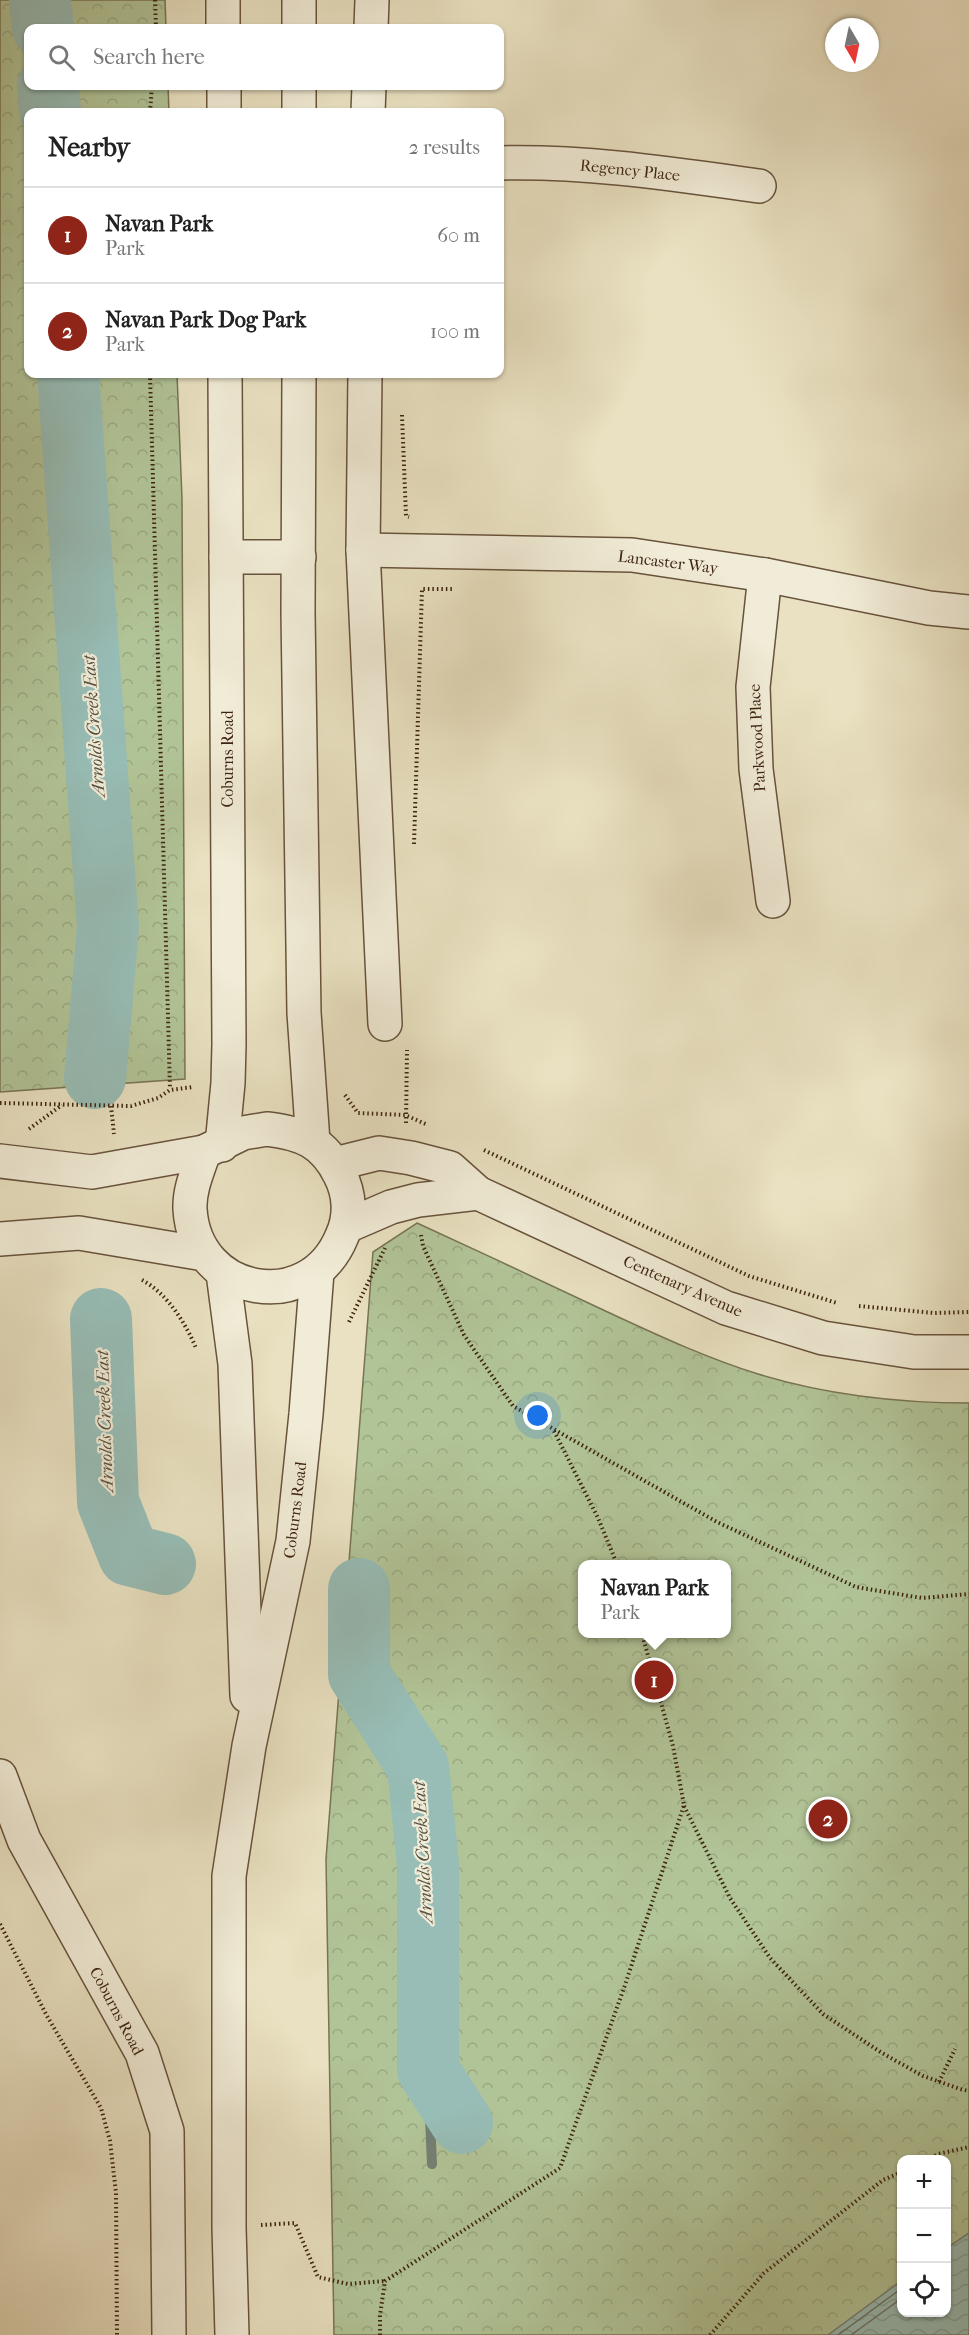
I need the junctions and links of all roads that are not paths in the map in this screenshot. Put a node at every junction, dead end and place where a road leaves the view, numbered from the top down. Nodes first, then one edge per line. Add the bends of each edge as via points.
1 (223, 0) edge
2 (299, 0) edge
3 (372, 0) edge
4 (224, 24) edge
5 (299, 24) edge
6 (371, 24) edge
7 (224, 90) edge
8 (299, 90) edge
9 (369, 90) edge
10 (224, 108) edge
11 (299, 108) edge
12 (368, 108) edge
13 (504, 163) edge
14 (759, 186) dead end
15 (225, 378) edge
16 (299, 378) edge
17 (365, 378) edge
18 (363, 549) junction
19 (226, 557) junction
20 (299, 557) junction
21 (765, 575) junction
22 (969, 612) edge
23 (773, 901) dead end
24 (396, 1033) road end
25 (213, 1148) junction
26 (324, 1153) junction
27 (0, 1161) edge
28 (478, 1193) junction
29 (347, 1226) junction
30 (0, 1239) edge
31 (213, 1263) junction
32 (317, 1272) junction
33 (969, 1352) edge
34 (249, 1746) junction
35 (0, 1776) edge
36 (169, 2335) edge
37 (232, 2335) edge

1 - 4 street
2 - 5 street
3 - 6 street
7 - 10 street
8 - 11 street
9 - 12 street
13 - 14 street, Regency Place via 612,166
15 - 19 street, Coburns Road
16 - 20 street
17 - 18 street
18 - 21 street, Lancaster Way via 632,555
18 - 24 street
19 - 20 street
19 - 25 street, Coburns Road via 229,1044 228,1083
20 - 26 street via 304,1013
21 - 22 street, Lancaster Way via 929,608
21 - 23 street, Parkwood Place via 753,687 756,769
25 - 26 street via 243,1133 267,1129 291,1132
25 - 27 street via 92,1172
25 - 31 street via 194,1182 190,1207 193,1231
26 - 28 street, Centenary Avenue via 379,1153 450,1168
26 - 29 street via 345,1183
28 - 29 street via 417,1200
28 - 33 street, Centenary Avenue via 726,1308 823,1338 914,1352
29 - 32 street via 336,1252
30 - 31 street via 79,1233
31 - 32 street via 245,1284 270,1288 295,1284
31 - 34 street, Coburns Road via 235,1364
32 - 34 street, Coburns Road via 293,1541
34 - 37 street, Coburns Road via 229,1876
35 - 36 street, Coburns Road via 24,1840 142,2053 167,2131

